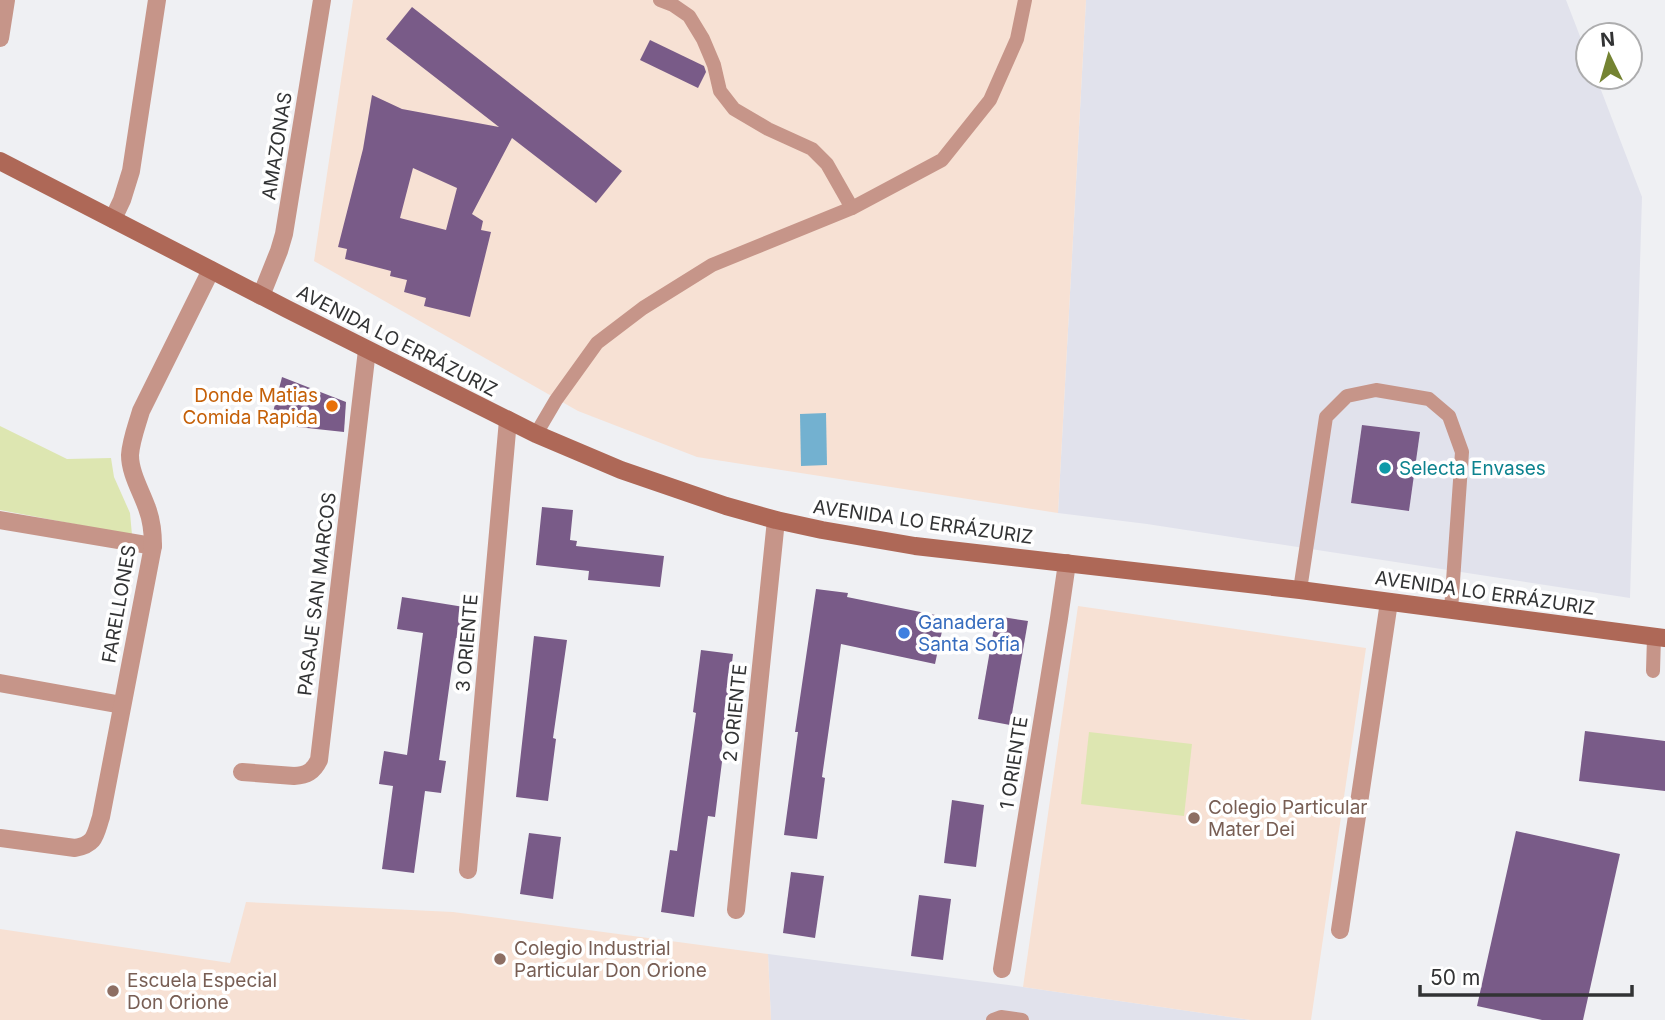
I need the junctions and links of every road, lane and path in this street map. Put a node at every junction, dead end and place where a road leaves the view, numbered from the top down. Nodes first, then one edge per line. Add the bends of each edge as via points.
1 (6, 0) edge
2 (157, 0) edge
3 (323, 0) edge
4 (660, 0) edge
5 (1025, 0) edge
6 (0, 38) edge
7 (0, 161) edge
8 (852, 208) junction
9 (113, 219) junction
10 (211, 270) junction
11 (261, 296) junction
12 (367, 350) junction
13 (508, 420) junction
14 (536, 435) junction
15 (0, 520) edge
16 (775, 520) junction
17 (153, 546) junction
18 (1067, 563) junction
19 (1300, 590) junction
20 (1389, 602) junction
21 (1451, 610) junction
22 (1659, 637) edge
23 (1653, 671) dead end
24 (0, 683) edge
25 (122, 705) junction
26 (242, 772) dead end
27 (0, 838) edge
28 (468, 870) dead end
29 (736, 910) dead end
30 (1340, 930) dead end
31 (1002, 968) dead end
32 (993, 1020) edge
33 (1022, 1020) edge

1 - 6 street
2 - 9 street via 131,172
3 - 11 street, AMAZONAS via 284,234
4 - 8 lane via 689,16 714,65 720,91 734,109 811,149 827,164
5 - 8 lane via 1017,39 990,100 942,160
7 - 9 main road, AVENIDA LO ERRÁZURIZ
8 - 14 lane via 712,265 643,307 597,343
9 - 10 main road, AVENIDA LO ERRÁZURIZ
10 - 11 main road, AVENIDA LO ERRÁZURIZ
10 - 17 street, FARELLONES via 141,411 134,435 130,456 153,527
11 - 12 main road, AVENIDA LO ERRÁZURIZ
12 - 13 main road, AVENIDA LO ERRÁZURIZ
12 - 26 street, PASAJE SAN MARCOS via 319,760 302,776
13 - 14 main road, AVENIDA LO ERRÁZURIZ
13 - 28 street, 3 ORIENTE
14 - 16 main road, AVENIDA LO ERRÁZURIZ via 621,470
15 - 17 street
16 - 18 main road, AVENIDA LO ERRÁZURIZ via 869,539
16 - 29 street, 2 ORIENTE
17 - 25 street, FARELLONES
18 - 19 main road, AVENIDA LO ERRÁZURIZ
18 - 31 street, 1 ORIENTE
19 - 20 main road, AVENIDA LO ERRÁZURIZ
19 - 21 lane via 1326,417 1347,396 1376,390 1429,399 1449,415 1462,452
20 - 21 main road, AVENIDA LO ERRÁZURIZ
20 - 30 street
21 - 22 main road, AVENIDA LO ERRÁZURIZ
22 - 23 lane
24 - 25 street
25 - 27 street, FARELLONES via 101,817 87,845 75,848
32 - 33 lane

